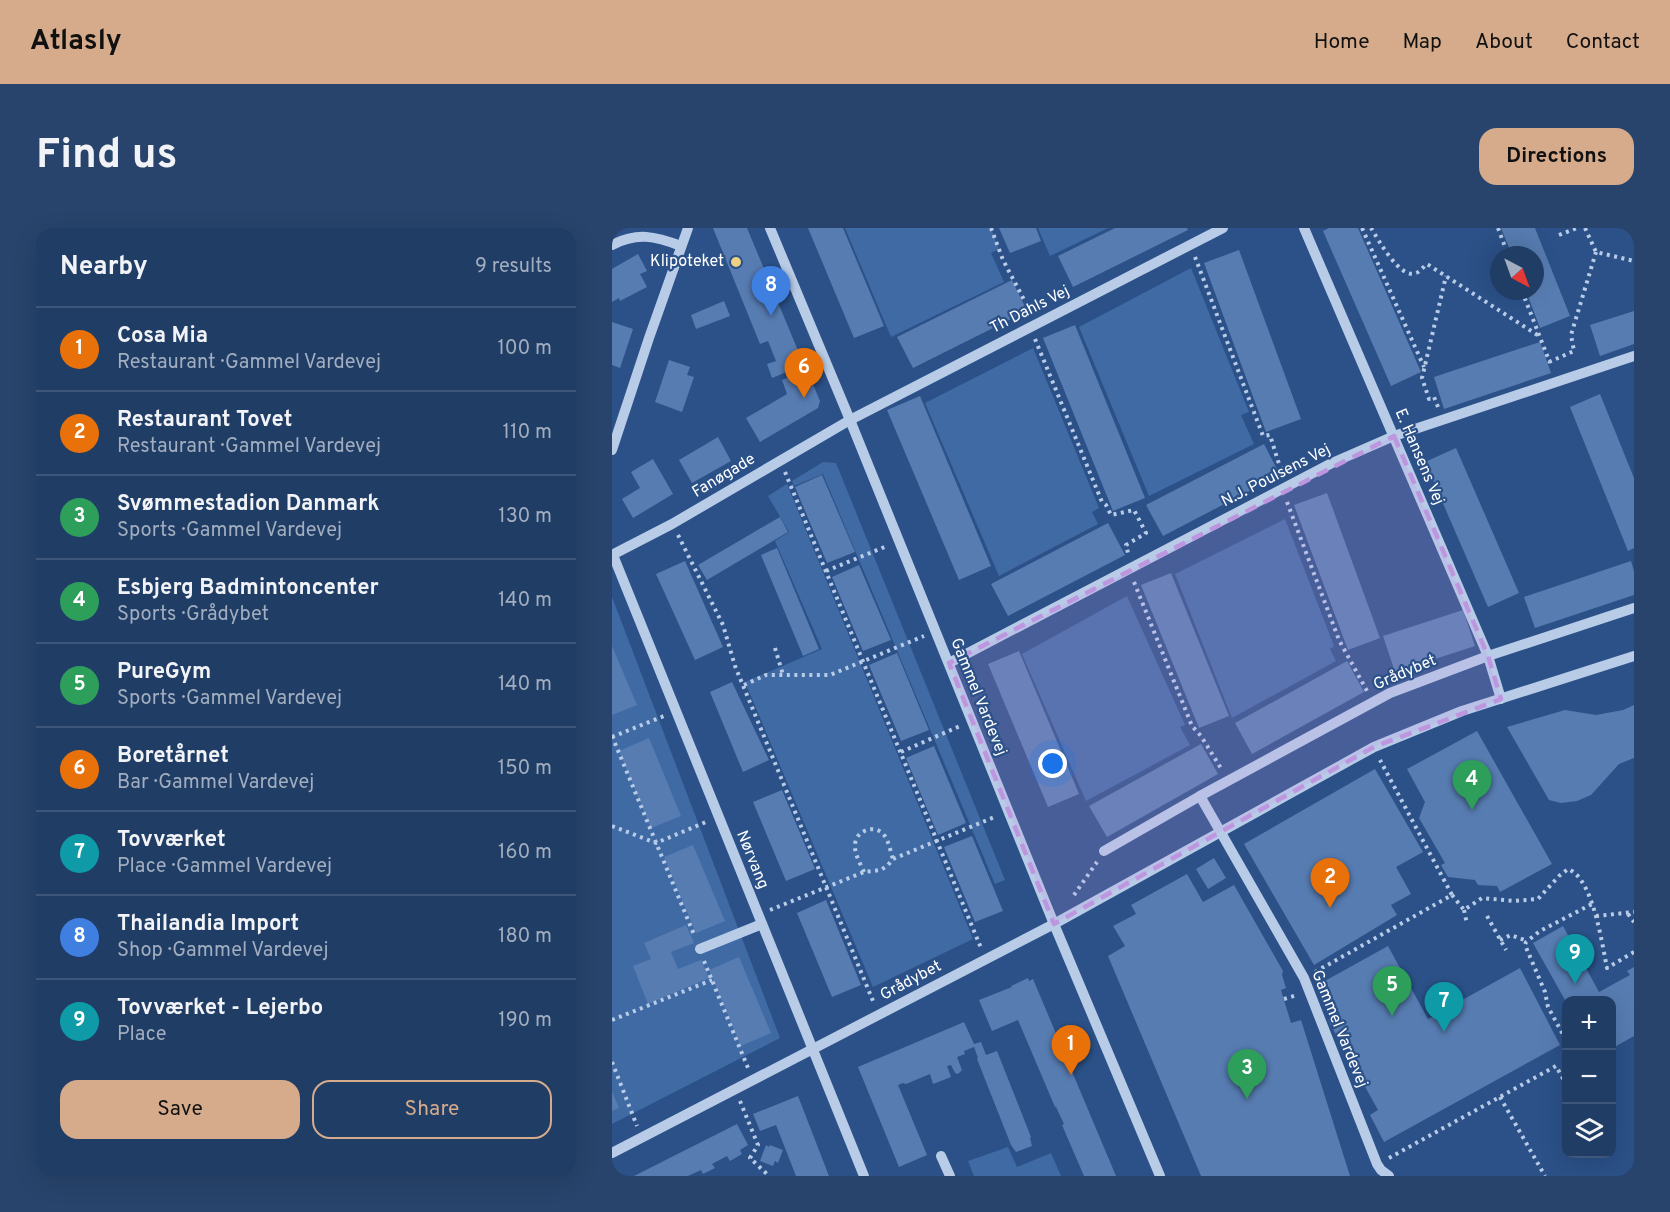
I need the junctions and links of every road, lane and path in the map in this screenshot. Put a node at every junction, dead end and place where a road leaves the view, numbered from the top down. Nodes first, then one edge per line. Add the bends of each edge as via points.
1 (688, 228) edge
2 (770, 228) edge
3 (991, 228) edge
4 (1223, 228) edge
5 (1304, 228) edge
6 (1362, 228) edge
7 (1371, 228) edge
8 (1498, 228) edge
9 (1577, 228) edge
10 (1585, 228) edge
11 (1559, 235) dead end
12 (612, 245) edge
13 (1191, 245) junction
14 (681, 246) junction
15 (1382, 246) junction
16 (1505, 246) edge
17 (1373, 252) junction
18 (1596, 252) junction
19 (1634, 261) edge
20 (1446, 276) junction
21 (1525, 300) edge
22 (1034, 325) junction
23 (1539, 336) junction
24 (1634, 356) edge
25 (1549, 362) junction
26 (1424, 369) junction
27 (1557, 382) junction
28 (850, 420) junction
29 (1443, 420) junction
30 (1394, 436) junction
31 (612, 450) edge
32 (780, 460) junction
33 (1286, 487) junction
34 (672, 524) junction
35 (899, 541) junction
36 (613, 555) edge
37 (1131, 568) junction
38 (826, 571) junction
39 (1634, 608) edge
40 (936, 632) junction
41 (775, 648) dead end
42 (1488, 656) junction
43 (1634, 656) edge
44 (863, 661) junction
45 (949, 663) junction
46 (783, 675) junction
47 (744, 685) junction
48 (1501, 699) junction
49 (1373, 702) junction
50 (676, 711) junction
51 (972, 721) junction
52 (612, 737) edge
53 (1374, 747) junction
54 (901, 752) junction
55 (1229, 781) junction
56 (1200, 796) junction
57 (1008, 811) junction
58 (719, 817) junction
59 (612, 826) edge
60 (1221, 832) junction
61 (937, 841) junction
62 (656, 843) junction
63 (1104, 851) joint
64 (893, 859) junction
65 (864, 872) junction
66 (826, 887) junction
67 (1452, 895) junction
68 (1072, 897) dead end
69 (1592, 904) junction
70 (1464, 910) junction
71 (1634, 912) edge
72 (1628, 913) junction
73 (1487, 916) dead end
74 (1596, 916) junction
75 (760, 919) junction
76 (1634, 922) edge
77 (1054, 924) junction
78 (1467, 924) dead end
79 (1500, 940) junction
80 (1527, 941) junction
81 (700, 949) junction
82 (1498, 950) dead end
83 (1634, 952) edge
84 (986, 959) junction
85 (1304, 978) junction
86 (712, 980) junction
87 (879, 1015) junction
88 (612, 1020) edge
89 (1562, 1032) edge
90 (813, 1049) junction
91 (612, 1062) edge
92 (1562, 1077) edge
93 (752, 1080) junction
94 (735, 1089) junction
95 (1500, 1097) junction
96 (641, 1138) junction
97 (612, 1153) edge
98 (941, 1156) dead end
99 (1377, 1164) junction
100 (769, 1176) edge
101 (864, 1176) edge
102 (950, 1176) edge
103 (1160, 1176) edge
104 (1389, 1176) edge
105 (1545, 1176) edge

1 - 14 street
2 - 28 street, Gammel Vardevej
3 - 22 path
4 - 13 street, Th Dahls Vej
5 - 30 street, E. Hansens Vej
6 - 17 path
7 - 15 path
8 - 16 path
9 - 11 path
10 - 18 path
12 - 14 street via 645,236
13 - 22 street, Th Dahls Vej
13 - 33 path via 1263,436 1270,435
14 - 31 street
15 - 17 path
15 - 20 path via 1408,274 1417,273 1427,264
17 - 26 path
18 - 19 path
18 - 25 path via 1571,335 1574,351
20 - 23 path
20 - 26 path
21 - 23 path
22 - 28 street, Th Dahls Vej
22 - 37 path via 1102,502 1111,516 1134,510 1146,533 1126,545
23 - 25 path
24 - 27 street, N.J. Poulsens Vej
25 - 27 path
26 - 29 path via 1422,378
27 - 29 street, N.J. Poulsens Vej
28 - 32 street, Fanøgade
28 - 35 street, Gammel Vardevej
29 - 30 street, N.J. Poulsens Vej
30 - 33 street, N.J. Poulsens Vej
30 - 42 street, E. Hansens Vej
32 - 34 street, Fanøgade
32 - 38 path
33 - 37 street, N.J. Poulsens Vej
33 - 49 path via 1338,640
34 - 36 street, Fanøgade
34 - 47 path via 723,625
35 - 38 path
35 - 40 street, Gammel Vardevej
36 - 50 street, Nørvang
37 - 45 street, N.J. Poulsens Vej
37 - 55 path via 1192,726
38 - 44 path
39 - 42 street, Grådybet
40 - 44 path
40 - 45 street, Gammel Vardevej
41 - 46 path
42 - 48 street, E. Hansens Vej
42 - 49 street, Grådybet
43 - 48 street, Grådybet
44 - 46 path via 830,675
44 - 54 path
45 - 51 street, Gammel Vardevej
46 - 47 path via 766,675
47 - 66 path
48 - 53 street, Grådybet
49 - 55 street, Grådybet
50 - 52 path
50 - 58 street, Nørvang
51 - 54 path
51 - 57 street, Gammel Vardevej
52 - 62 path
53 - 60 street, Grådybet
53 - 67 path
54 - 61 path
55 - 56 street, Grådybet
56 - 60 street
56 - 63 street, Grådybet
57 - 61 path
57 - 77 street, Gammel Vardevej
58 - 62 path
58 - 75 street, Nørvang
59 - 62 path
60 - 77 street, Grådybet
60 - 85 street, Gammel Vardevej
61 - 64 path
61 - 84 path
62 - 81 path
63 - 68 path
64 - 65 path via 881,870
64 - 65 path via 881,832 866,830 855,842
65 - 66 path
66 - 75 path
66 - 87 path
67 - 70 path
67 - 85 path
69 - 70 path via 1579,878 1568,869 1538,899 1482,898
69 - 74 path
69 - 80 path
70 - 78 path
71 - 72 path
72 - 74 path
72 - 76 path
73 - 79 path
74 - 83 path via 1607,968
75 - 81 street
75 - 90 street, Nørvang
77 - 84 street, Grådybet
77 - 103 street, Gammel Vardevej
79 - 80 path via 1511,934
79 - 82 path via 1505,948
80 - 89 path via 1525,945 1548,1006
81 - 86 path
84 - 87 street, Grådybet
85 - 99 street, Gammel Vardevej
86 - 88 path
86 - 93 path
87 - 90 street, Grådybet
90 - 93 street, Grådybet
90 - 101 street, Nørvang
91 - 96 path
92 - 95 path via 1556,1066
93 - 94 street, Grådybet
94 - 96 street, Grådybet
94 - 100 path via 758,1145 750,1158
95 - 99 path
95 - 105 path
96 - 97 street, Grådybet
98 - 102 street
99 - 104 street, Gammel Vardevej

